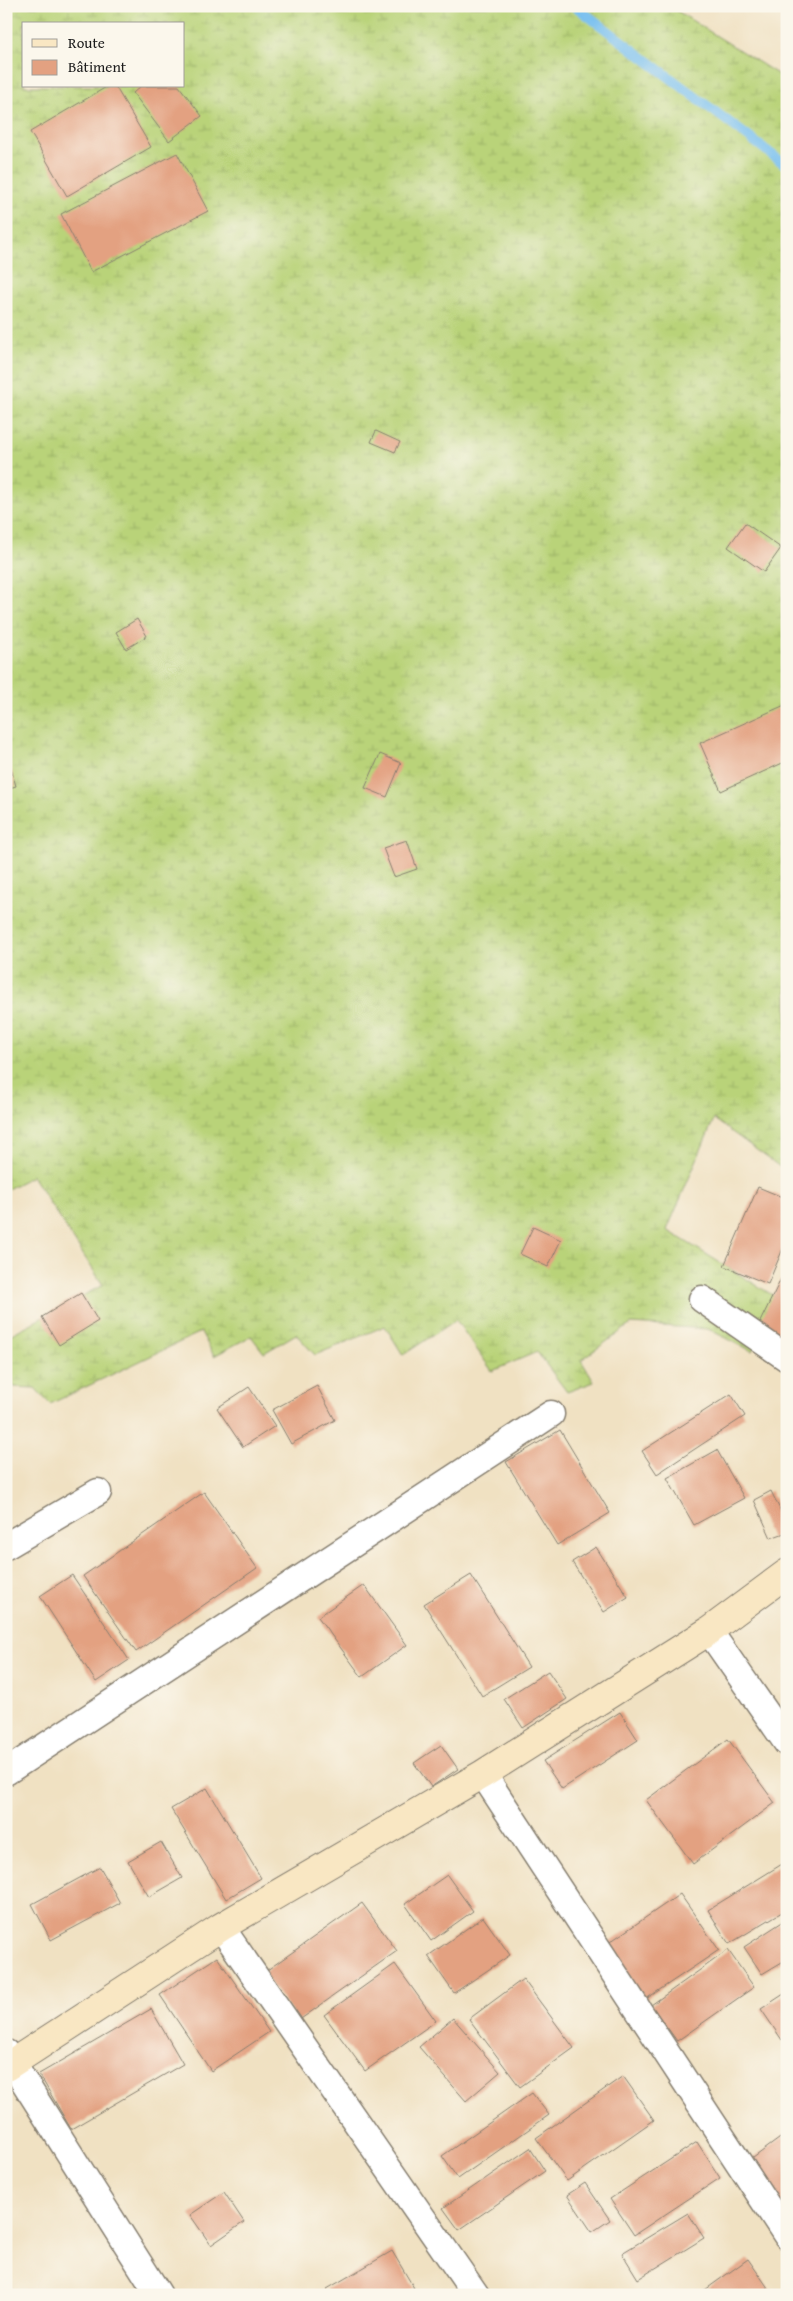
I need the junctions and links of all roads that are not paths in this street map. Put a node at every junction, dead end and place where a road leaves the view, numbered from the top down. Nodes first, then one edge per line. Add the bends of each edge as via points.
1 (702, 1299) dead end
2 (787, 1358) edge
3 (551, 1414) dead end
4 (98, 1492) dead end
5 (6, 1546) edge
6 (787, 1573) edge
7 (709, 1631) junction
8 (787, 1743) edge
9 (6, 1772) edge
10 (483, 1774) junction
11 (220, 1927) junction
12 (8, 2061) edge
13 (787, 2236) edge
14 (159, 2295) edge
15 (476, 2295) edge

1 - 2 street
3 - 9 street
4 - 5 street
6 - 7 street
7 - 8 street
7 - 10 street
10 - 11 street
10 - 13 street
11 - 12 street
11 - 15 street
12 - 14 street

